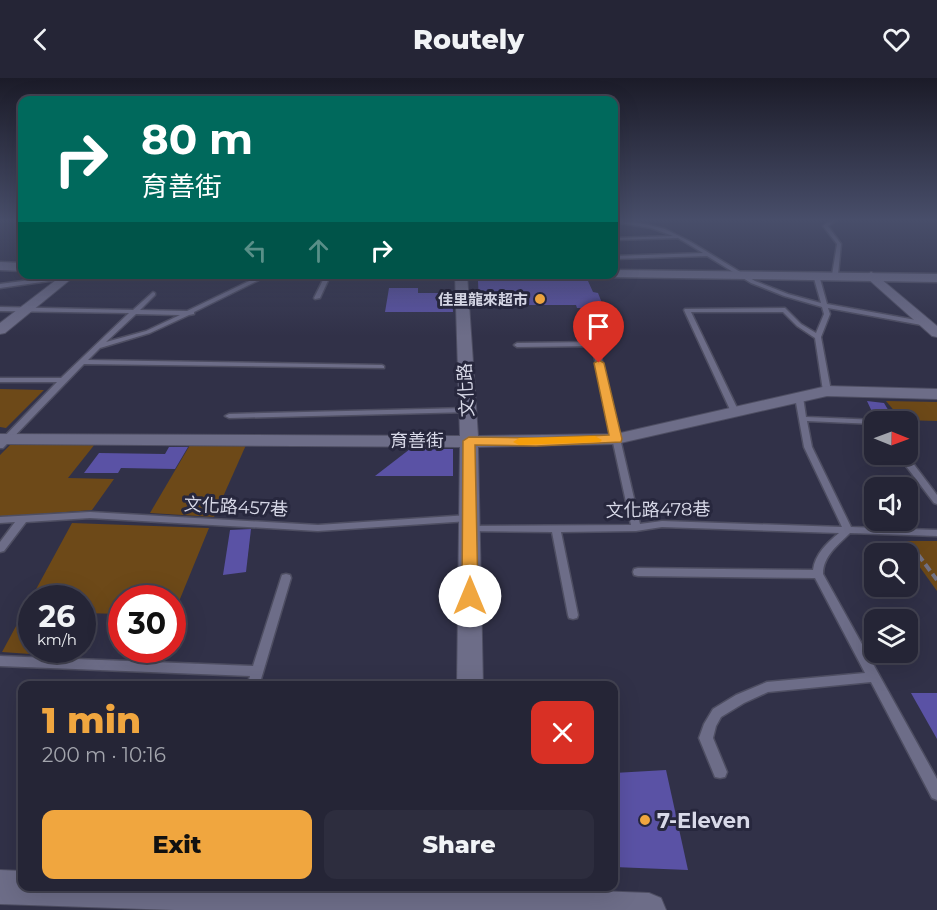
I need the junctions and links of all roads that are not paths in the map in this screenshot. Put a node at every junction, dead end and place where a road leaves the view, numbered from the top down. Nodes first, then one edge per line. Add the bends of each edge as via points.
1 (714, 258) edge
2 (837, 258) edge
3 (0, 266) edge
4 (18, 267) edge
5 (618, 274) edge
6 (743, 275) junction
7 (816, 275) junction
8 (835, 275) junction
9 (871, 276) junction
10 (937, 278) edge
11 (49, 279) edge
12 (66, 279) edge
13 (259, 279) edge
14 (326, 279) edge
15 (461, 279) edge
16 (0, 286) edge
17 (153, 294) dead end
18 (317, 298) dead end
19 (825, 306) junction
20 (0, 309) edge
21 (26, 309) junction
22 (136, 312) junction
23 (192, 313) junction
24 (932, 329) edge
25 (0, 330) edge
26 (818, 337) junction
27 (517, 345) dead end
28 (98, 347) junction
29 (82, 362) junction
30 (382, 367) dead end
31 (0, 380) edge
32 (63, 380) junction
33 (827, 391) junction
34 (937, 394) edge
35 (799, 397) junction
36 (467, 410) junction
37 (735, 412) junction
38 (229, 416) dead end
39 (804, 419) junction
40 (864, 422) edge
41 (616, 439) junction
42 (2, 441) edge
43 (469, 441) junction
44 (909, 465) edge
45 (937, 501) edge
46 (23, 519) junction
47 (0, 520) edge
48 (469, 524) junction
49 (636, 528) junction
50 (556, 529) junction
51 (848, 530) junction
52 (937, 533) edge
53 (0, 549) edge
54 (638, 572) dead end
55 (818, 574) junction
56 (286, 578) dead end
57 (573, 615) dead end
58 (0, 661) edge
59 (257, 671) junction
60 (873, 676) junction
61 (254, 681) edge
62 (470, 681) edge
63 (720, 772) dead end
64 (937, 794) edge
65 (0, 887) edge
66 (18, 887) edge
67 (189, 891) edge
68 (472, 900) edge
69 (649, 910) edge

1 - 6 lane
2 - 8 lane
3 - 4 street
5 - 6 street
6 - 7 street
6 - 19 lane via 765,287
7 - 8 street
7 - 19 lane
8 - 9 street
9 - 10 street
9 - 24 street
11 - 16 lane
12 - 21 street
13 - 23 lane
14 - 18 lane
15 - 36 street, 文化路
17 - 22 lane
19 - 24 lane
19 - 26 lane via 827,314
20 - 21 lane
21 - 22 lane
21 - 25 street
22 - 23 lane
22 - 28 lane
23 - 28 lane
26 - 33 lane
26 - 37 lane via 785,310 687,310
27 - 41 lane via 595,344
28 - 29 lane
29 - 30 lane
29 - 32 lane
31 - 32 lane
32 - 42 lane
33 - 34 street, 育善街
33 - 35 street, 育善街
35 - 37 street, 育善街
35 - 39 lane
36 - 38 lane
36 - 43 street, 文化路
37 - 41 street, 育善街
39 - 40 lane
39 - 51 lane via 808,447
41 - 43 street, 育善街
41 - 49 lane
42 - 43 street, 育善街
43 - 48 street, 文化路
44 - 45 lane
46 - 47 lane, 文化路457巷
46 - 48 lane, 文化路457巷 via 90,515 318,528
46 - 53 lane
48 - 50 lane, 文化路478巷
48 - 62 street, 文化路
49 - 50 lane, 文化路478巷
49 - 51 lane, 文化路478巷 via 662,524
50 - 57 lane
51 - 52 lane, 文化路478巷
51 - 55 lane via 819,561
54 - 55 lane
55 - 60 lane
56 - 59 lane
58 - 59 lane
59 - 61 lane
60 - 63 lane via 767,687 717,713 706,738
60 - 64 lane
65 - 66 street
67 - 68 street
68 - 69 street

